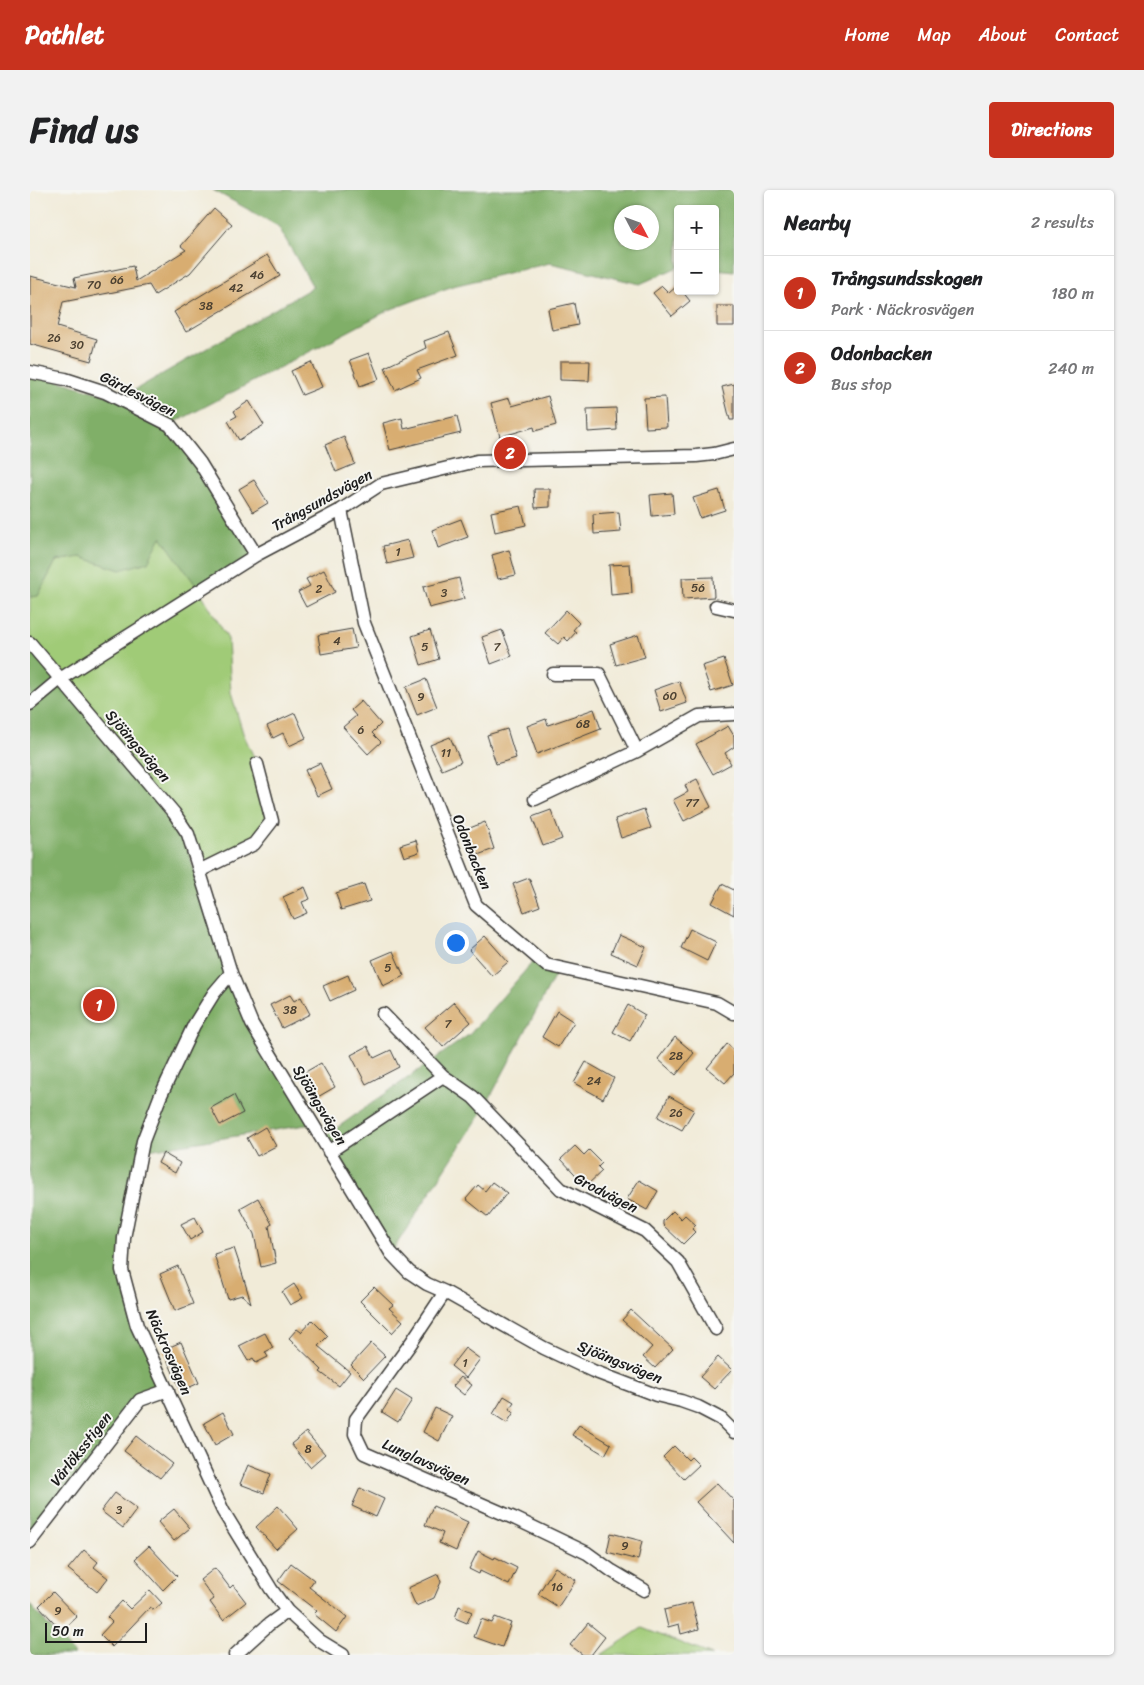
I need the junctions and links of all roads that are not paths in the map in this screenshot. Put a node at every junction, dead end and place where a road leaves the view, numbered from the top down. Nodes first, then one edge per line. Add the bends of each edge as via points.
1 (30, 372) edge
2 (734, 448) edge
3 (341, 510) junction
4 (256, 555) junction
5 (716, 606) dead end
6 (734, 610) edge
7 (30, 643) edge
8 (553, 674) dead end
9 (60, 680) junction
10 (30, 704) edge
11 (734, 714) edge
12 (637, 750) junction
13 (257, 764) dead end
14 (535, 799) dead end
15 (200, 870) junction
16 (232, 973) junction
17 (734, 1013) edge
18 (383, 1014) dead end
19 (442, 1076) junction
20 (329, 1152) junction
21 (446, 1292) junction
22 (716, 1329) dead end
23 (168, 1390) junction
24 (734, 1432) edge
25 (30, 1542) edge
26 (644, 1590) dead end
27 (287, 1611) junction
28 (235, 1655) edge
29 (342, 1655) edge

1 - 4 street, Gärdesvägen via 105,392 170,426 200,463
2 - 3 street, Trångsundsvägen via 696,456 477,461 381,484
3 - 4 street, Trångsundsvägen
3 - 17 street, Odonbacken via 364,623 476,905 546,965 717,1003
4 - 9 street, Trångsundsvägen
5 - 6 street
7 - 9 street, Sjöängsvägen
8 - 12 street via 599,674
9 - 10 street, Trångsundsvägen
9 - 15 street, Sjöängsvägen via 174,812 188,834
11 - 12 street via 699,716
12 - 14 street
13 - 15 street via 272,821 254,844
15 - 16 street, Sjöängsvägen
16 - 20 street, Sjöängsvägen via 252,1024
16 - 23 street, Näckrosvägen via 214,993 194,1026 160,1097 143,1141 124,1238 122,1270 137,1326
18 - 19 street, Grodvägen
19 - 20 street
19 - 22 street, Grodvägen via 473,1097 562,1189 645,1231 678,1262
20 - 21 street, Sjöängsvägen via 391,1254 409,1272
21 - 24 street, Sjöängsvägen via 544,1348 601,1374 698,1407 721,1419
21 - 26 street, Lunglavsvägen via 356,1418 355,1434 364,1453 586,1553
23 - 25 street, Vårlöksstigen via 140,1400
23 - 27 street, Näckrosvägen via 223,1511
27 - 28 street
27 - 29 street, Näckrosvägen via 320,1641

